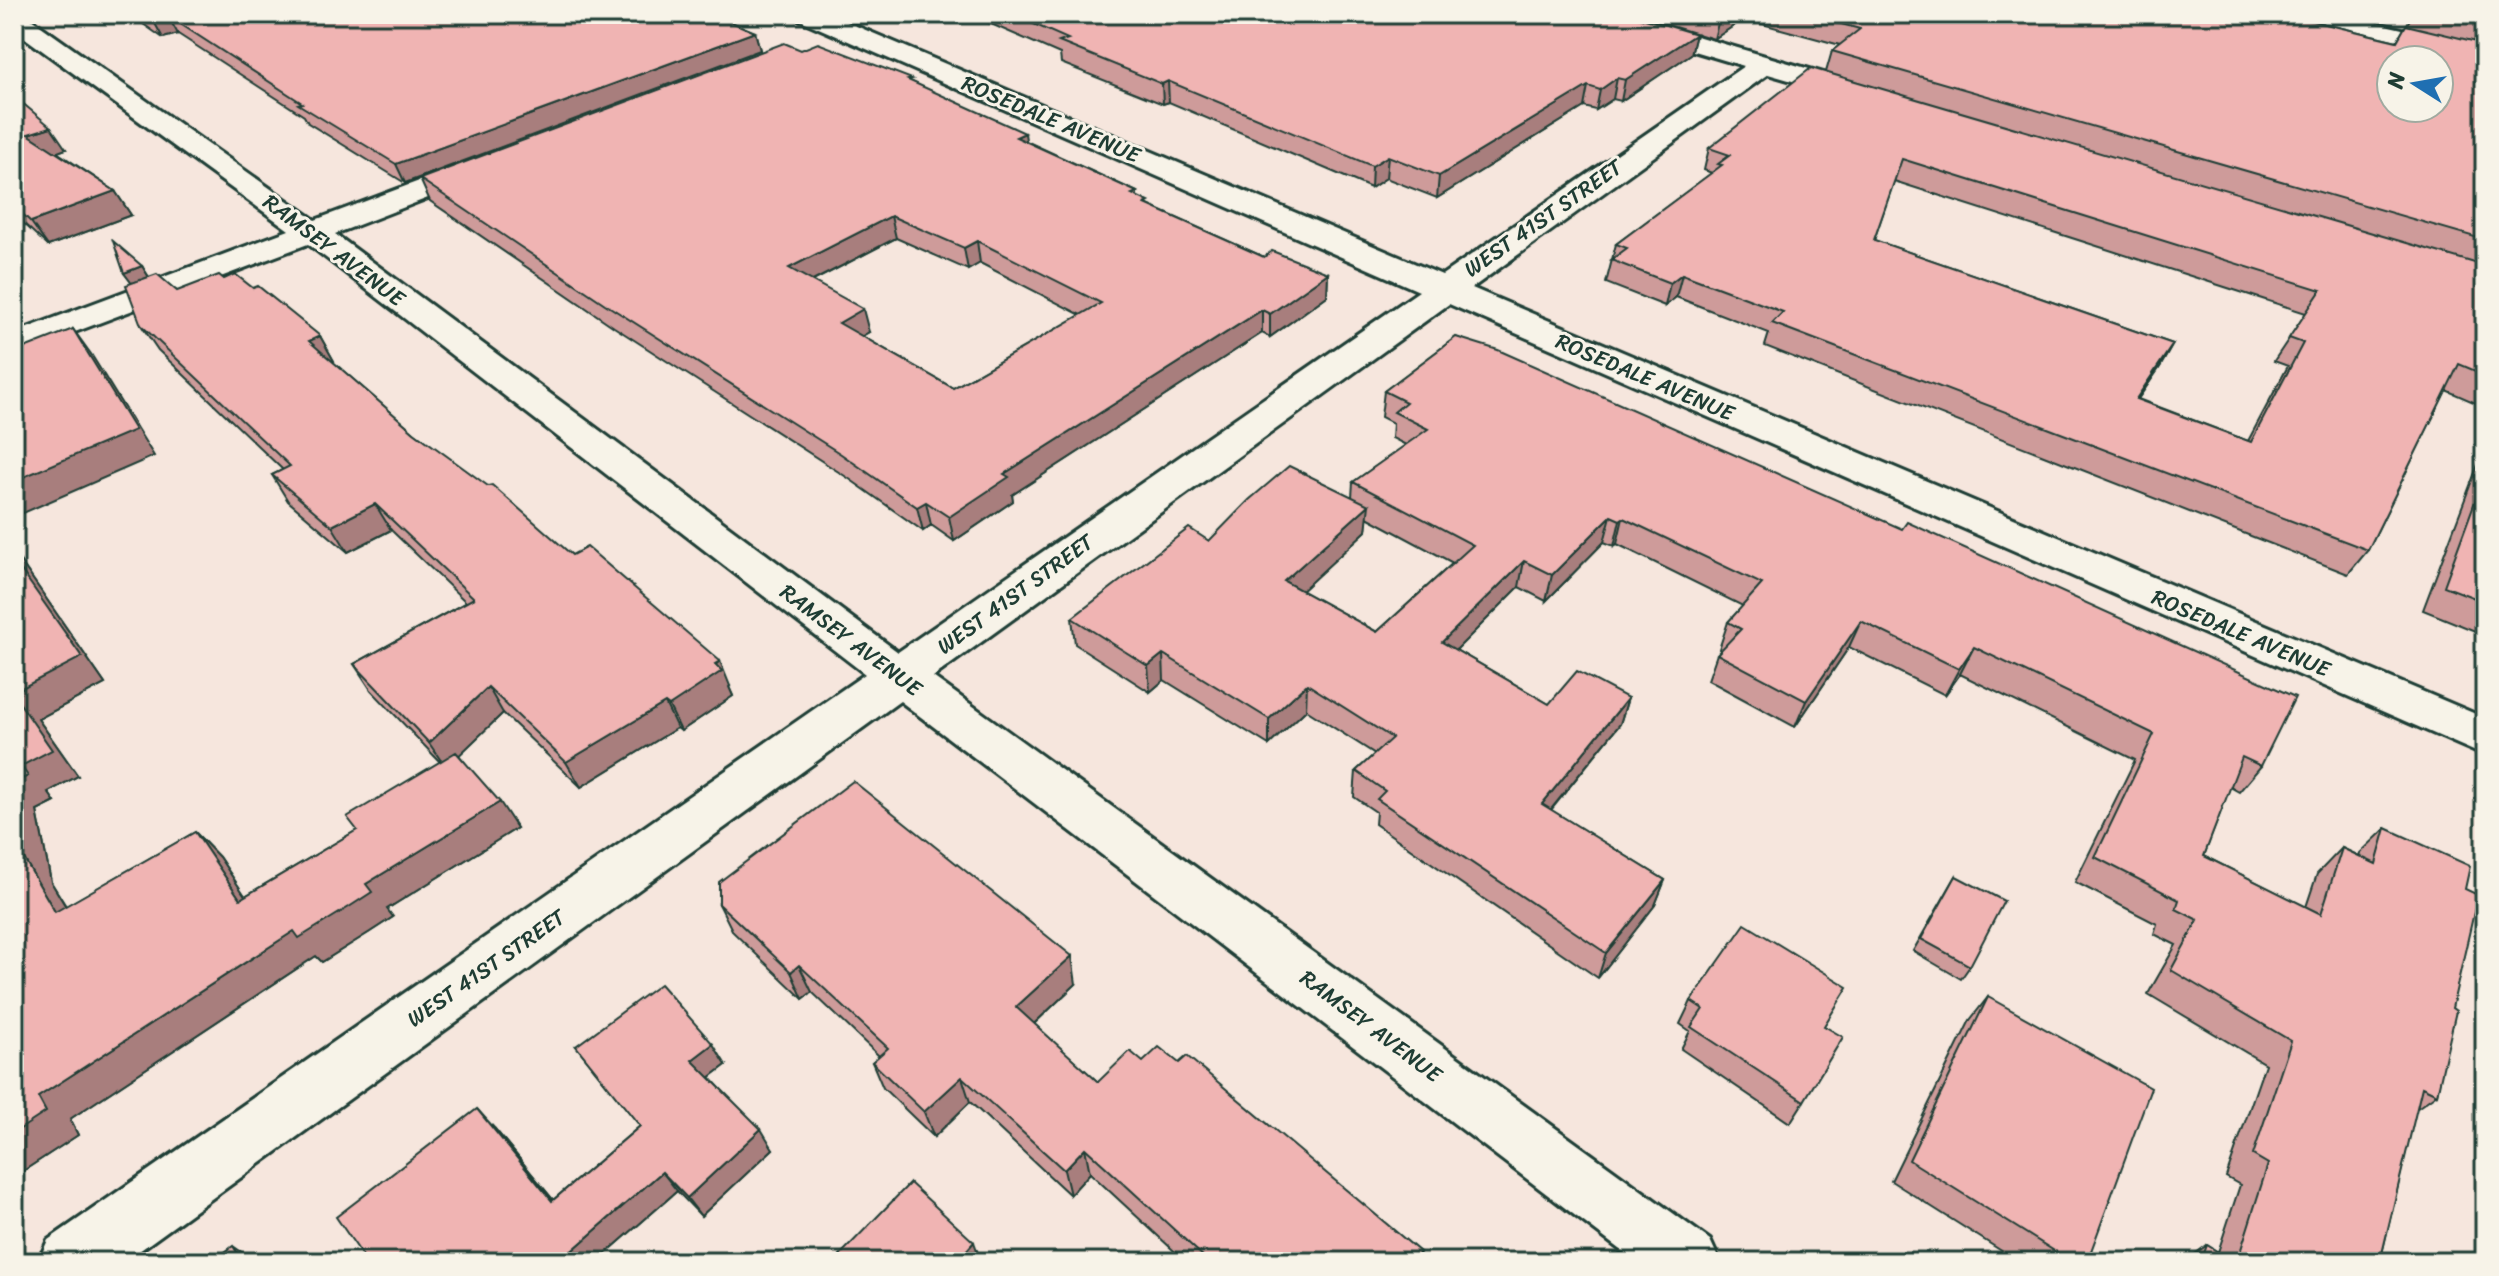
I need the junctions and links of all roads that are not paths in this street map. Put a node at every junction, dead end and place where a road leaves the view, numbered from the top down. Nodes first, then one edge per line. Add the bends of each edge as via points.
1 (886, 14) edge
2 (1595, 14) edge
3 (2305, 14) edge
4 (14, 18) edge
5 (803, 30) edge
6 (844, 30) junction
7 (2485, 56) edge
8 (1764, 64) junction
9 (1884, 100) edge
10 (504, 159) edge
11 (312, 232) junction
12 (1442, 289) junction
13 (14, 345) edge
14 (900, 677) junction
15 (2485, 738) edge
16 (70, 1262) edge
17 (1688, 1262) edge

1 - 6 street
2 - 8 street
3 - 7 street
4 - 11 street, RAMSEY AVENUE
5 - 6 street, ROSEDALE AVENUE
6 - 12 street, ROSEDALE AVENUE
8 - 9 street
8 - 12 street, WEST 41ST STREET
10 - 11 street
11 - 13 street
11 - 14 street, RAMSEY AVENUE
12 - 14 street, WEST 41ST STREET
12 - 15 street, ROSEDALE AVENUE
14 - 16 street, WEST 41ST STREET
14 - 17 street, RAMSEY AVENUE

